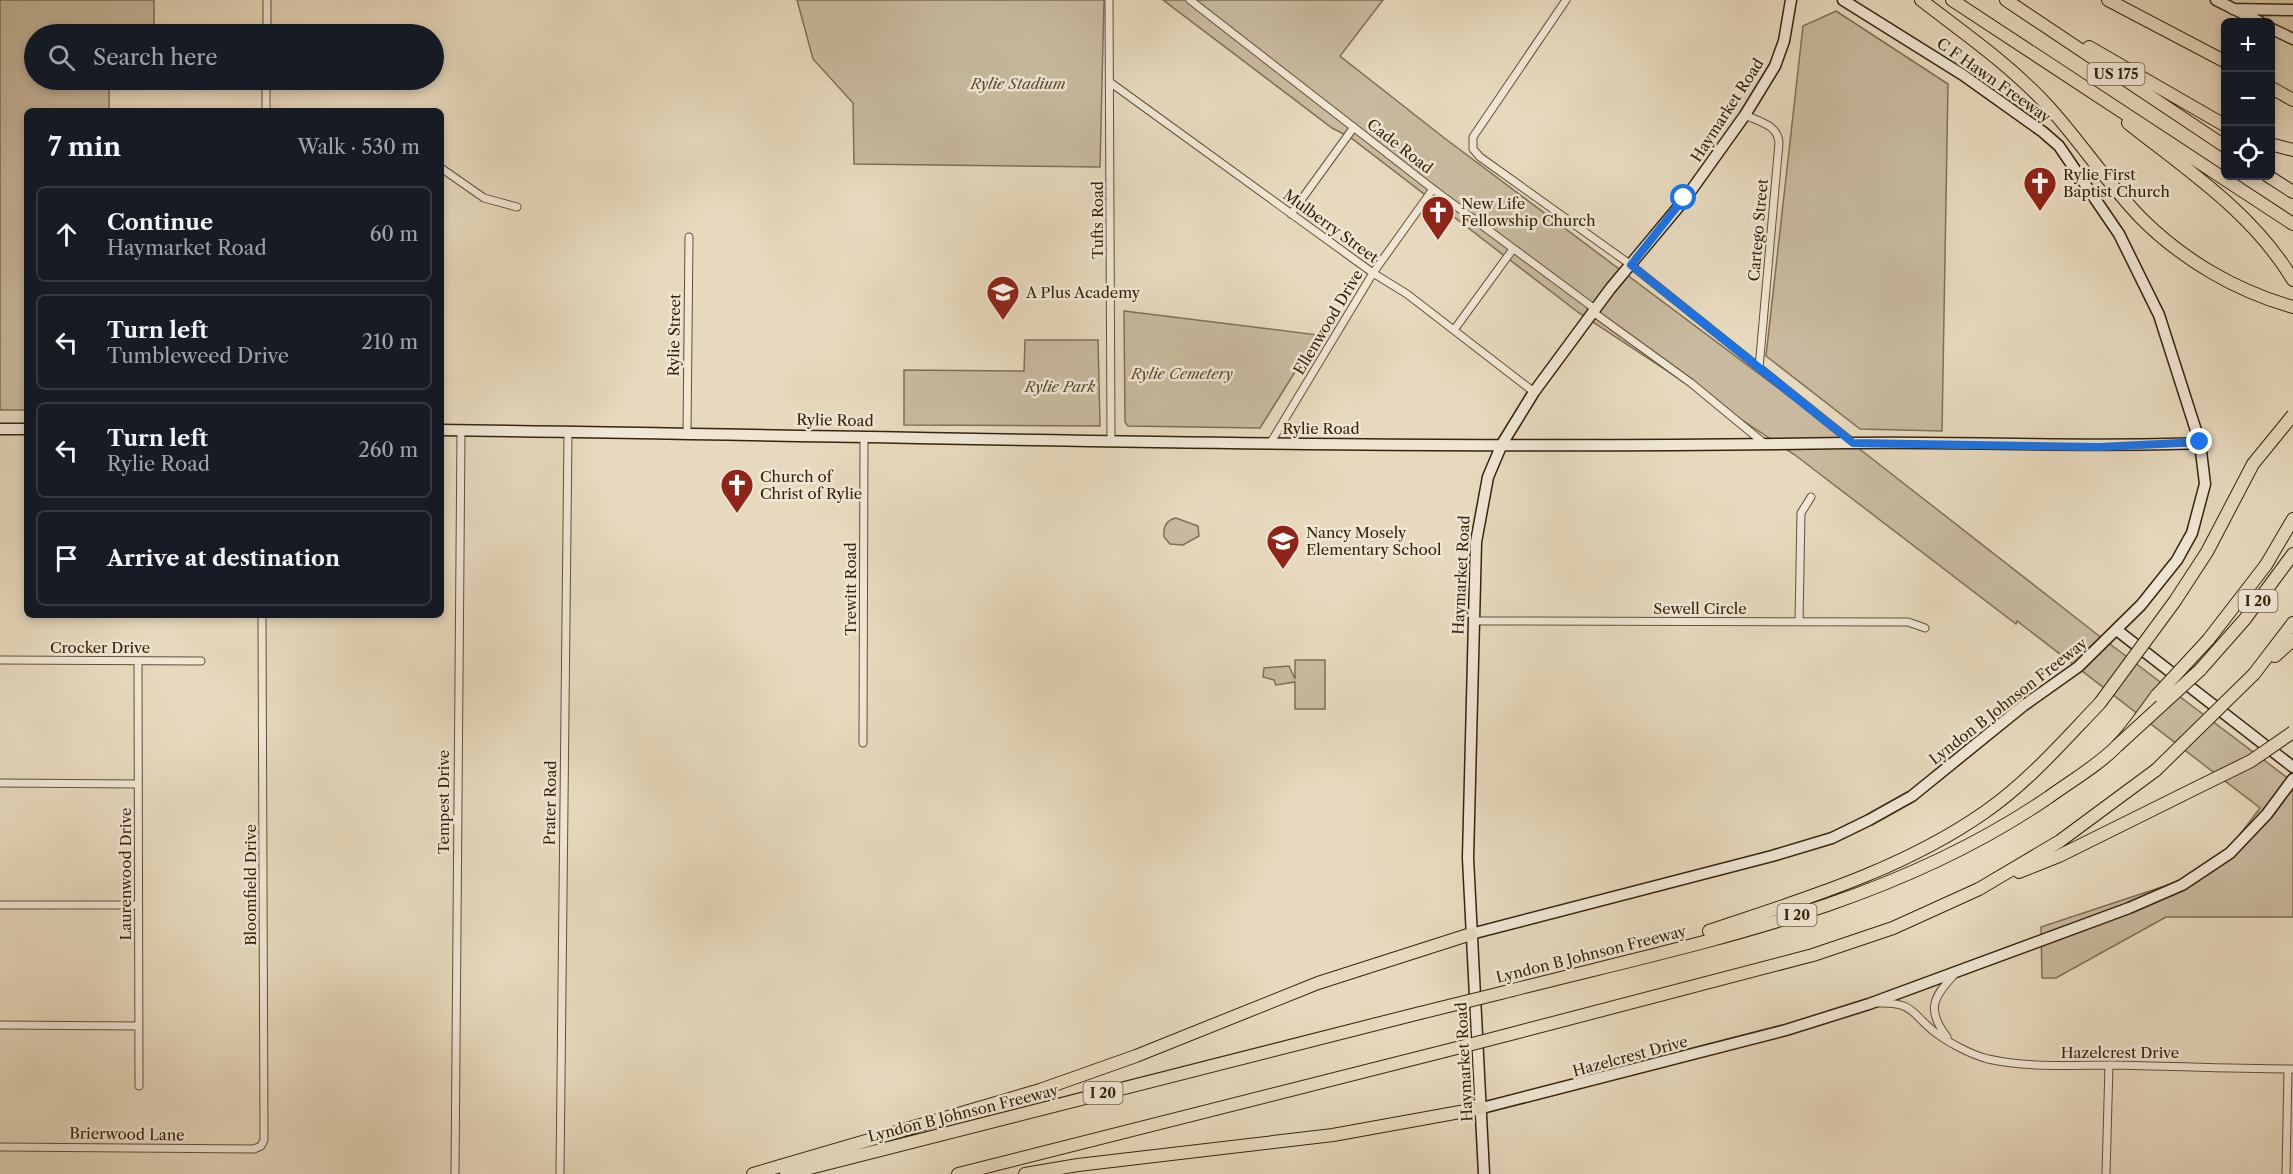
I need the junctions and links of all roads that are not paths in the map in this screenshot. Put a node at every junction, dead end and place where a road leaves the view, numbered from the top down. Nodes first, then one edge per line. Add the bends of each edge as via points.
1 (267, 0) edge
2 (1108, 0) edge
3 (1190, 0) edge
4 (1566, 0) edge
5 (1791, 0) edge
6 (1843, 0) edge
7 (1921, 0) edge
8 (1952, 0) edge
9 (2006, 0) edge
10 (2108, 0) edge
11 (2216, 0) edge
12 (2233, 9) junction
13 (2293, 10) edge
14 (2252, 18) edge
15 (267, 24) edge
16 (2275, 30) edge
17 (2293, 39) edge
18 (2221, 59) edge
19 (2071, 78) junction
20 (1111, 83) junction
21 (2275, 89) edge
22 (266, 90) edge
23 (2293, 100) edge
24 (266, 108) edge
25 (1745, 115) junction
26 (2221, 123) edge
27 (1354, 127) junction
28 (2221, 144) edge
29 (2275, 145) edge
30 (2293, 150) edge
31 (444, 170) edge
32 (2274, 180) edge
33 (1433, 189) junction
34 (2293, 192) edge
35 (517, 207) dead end
36 (1291, 214) junction
37 (2293, 224) edge
38 (689, 237) dead end
39 (1514, 249) junction
40 (1631, 265) junction
41 (1373, 273) junction
42 (2293, 280) edge
43 (2293, 307) edge
44 (1594, 310) junction
45 (1454, 330) junction
46 (1759, 368) junction
47 (1534, 392) junction
48 (2293, 415) edge
49 (0, 429) edge
50 (24, 429) edge
51 (444, 430) edge
52 (460, 430) junction
53 (568, 433) junction
54 (687, 433) junction
55 (864, 436) junction
56 (1111, 440) junction
57 (1271, 442) junction
58 (2200, 442) junction
59 (1853, 443) junction
60 (1502, 444) junction
61 (1765, 444) junction
62 (1811, 497) dead end
63 (2293, 519) edge
64 (2293, 554) edge
65 (262, 618) edge
66 (1473, 621) junction
67 (1799, 622) junction
68 (2293, 623) edge
69 (1925, 628) dead end
70 (2118, 631) junction
71 (2293, 640) edge
72 (0, 660) edge
73 (138, 661) junction
74 (201, 661) dead end
75 (2254, 675) junction
76 (2293, 732) edge
77 (863, 743) dead end
78 (2117, 746) junction
79 (2293, 767) edge
80 (2293, 779) edge
81 (0, 783) edge
82 (138, 783) junction
83 (1979, 889) junction
84 (0, 905) edge
85 (138, 905) junction
86 (1471, 934) junction
87 (1612, 964) junction
88 (1957, 972) junction
89 (1869, 1004) junction
90 (0, 1025) edge
91 (139, 1026) junction
92 (1950, 1041) junction
93 (2109, 1065) junction
94 (2291, 1069) edge
95 (139, 1086) dead end
96 (1482, 1108) junction
97 (0, 1147) edge
98 (254, 1149) joint
99 (560, 1173) edge
100 (455, 1174) edge
101 (753, 1174) edge
102 (786, 1174) edge
103 (958, 1174) edge
104 (1025, 1174) edge
105 (1484, 1174) edge
106 (2106, 1174) edge
107 (2286, 1174) edge

1 - 15 street
2 - 20 street, Tufts Road
3 - 27 street, Cade Road
4 - 40 street via 1473,138 1473,149
5 - 25 street, Haymarket Road via 1775,66
6 - 58 street, C F Hawn Freeway via 1963,75 2059,146 2134,262 2159,315
7 - 43 highway via 1999,60 2033,92 2139,217 2165,241 2192,261 2254,293
8 - 19 highway, US 175
9 - 26 highway
9 - 28 highway, US 175
10 - 18 highway
11 - 12 street
12 - 13 street
12 - 14 street
16 - 17 street
19 - 37 highway, US 175
19 - 42 highway via 2239,212 2261,234
20 - 36 street, Mulberry Street
20 - 56 street, Tufts Road
21 - 23 highway
22 - 24 street
25 - 40 street, Haymarket Road
25 - 46 street, Cartego Street via 1779,134
27 - 33 street, Cade Road
27 - 36 street
29 - 30 highway
31 - 35 street via 484,198
32 - 34 highway
33 - 39 street, Cade Road
33 - 41 street, Ellenwood Drive
36 - 41 street, Mulberry Street
38 - 54 street, Rylie Street
39 - 44 street, Cade Road
39 - 45 street
40 - 44 street, Haymarket Road
40 - 46 street
41 - 45 street, Mulberry Street
41 - 57 street, Ellenwood Drive
44 - 47 street, Haymarket Road
44 - 61 street, Cade Road
45 - 47 street, Mulberry Street
46 - 59 street
47 - 60 street, Haymarket Road
48 - 87 highway, bridge via 2253,464 2207,552 2175,602 2100,703 2002,799 1918,851 1819,894
49 - 50 street
51 - 52 street, Rylie Road
52 - 53 street, Rylie Road
52 - 100 street, Tempest Drive
53 - 54 street, Rylie Road
53 - 99 street, Prater Road
54 - 55 street, Rylie Road
55 - 56 street, Rylie Road
55 - 77 street, Trewitt Road
56 - 57 street, Rylie Road
57 - 60 street, Rylie Road
58 - 59 street, Rylie Road via 2099,447
58 - 70 street, C F Hawn Freeway via 2205,484 2192,533 2177,560
59 - 61 street, Rylie Road
60 - 61 street, Rylie Road
60 - 66 street, Haymarket Road via 1480,509
62 - 67 street via 1801,513
63 - 78 highway, bridge via 2266,565 2208,640
64 - 78 highway, Lyndon B Johnson Freeway / I 20, bridge via 2221,647
65 - 98 street, Bloomfield Drive via 264,1140
66 - 67 street, Sewell Circle
66 - 86 street, Haymarket Road via 1468,858
67 - 69 street, Sewell Circle via 1908,622
68 - 75 highway, I 20
70 - 79 street
70 - 86 street, Lyndon B Johnson Freeway via 2078,667 1912,796 1832,838
71 - 75 highway
72 - 73 street, Crocker Drive
73 - 74 street, Crocker Drive
73 - 82 street, Laurenwood Drive
75 - 83 highway, I 20, bridge via 2156,770 2060,841
76 - 83 highway, bridge via 2251,761 2059,856
78 - 87 highway, Lyndon B Johnson Freeway / I 20 via 2020,816 1880,887 1767,924
80 - 88 street via 2230,853 2182,885
81 - 82 street
82 - 85 street, Laurenwood Drive
83 - 103 highway, I 20, bridge via 1893,928 1833,949
84 - 85 street
85 - 91 street, Laurenwood Drive
86 - 96 street, Haymarket Road
86 - 101 highway via 1318,983 1040,1090
87 - 102 highway, Lyndon B Johnson Freeway / I 20, bridge
88 - 89 street
88 - 92 street via 1937,992 1934,1007 1937,1022
89 - 92 street, Hazelcrest Drive via 1896,1003 1914,1011 1934,1032
89 - 96 street, Hazelcrest Drive via 1786,1030
90 - 91 street
91 - 95 street, Laurenwood Drive
92 - 93 street, Hazelcrest Drive via 1986,1059 2048,1066
93 - 94 street, Hazelcrest Drive
93 - 106 street
94 - 107 street
96 - 104 highway via 1333,1135
96 - 105 street, Haymarket Road
97 - 98 street, Brierwood Lane

